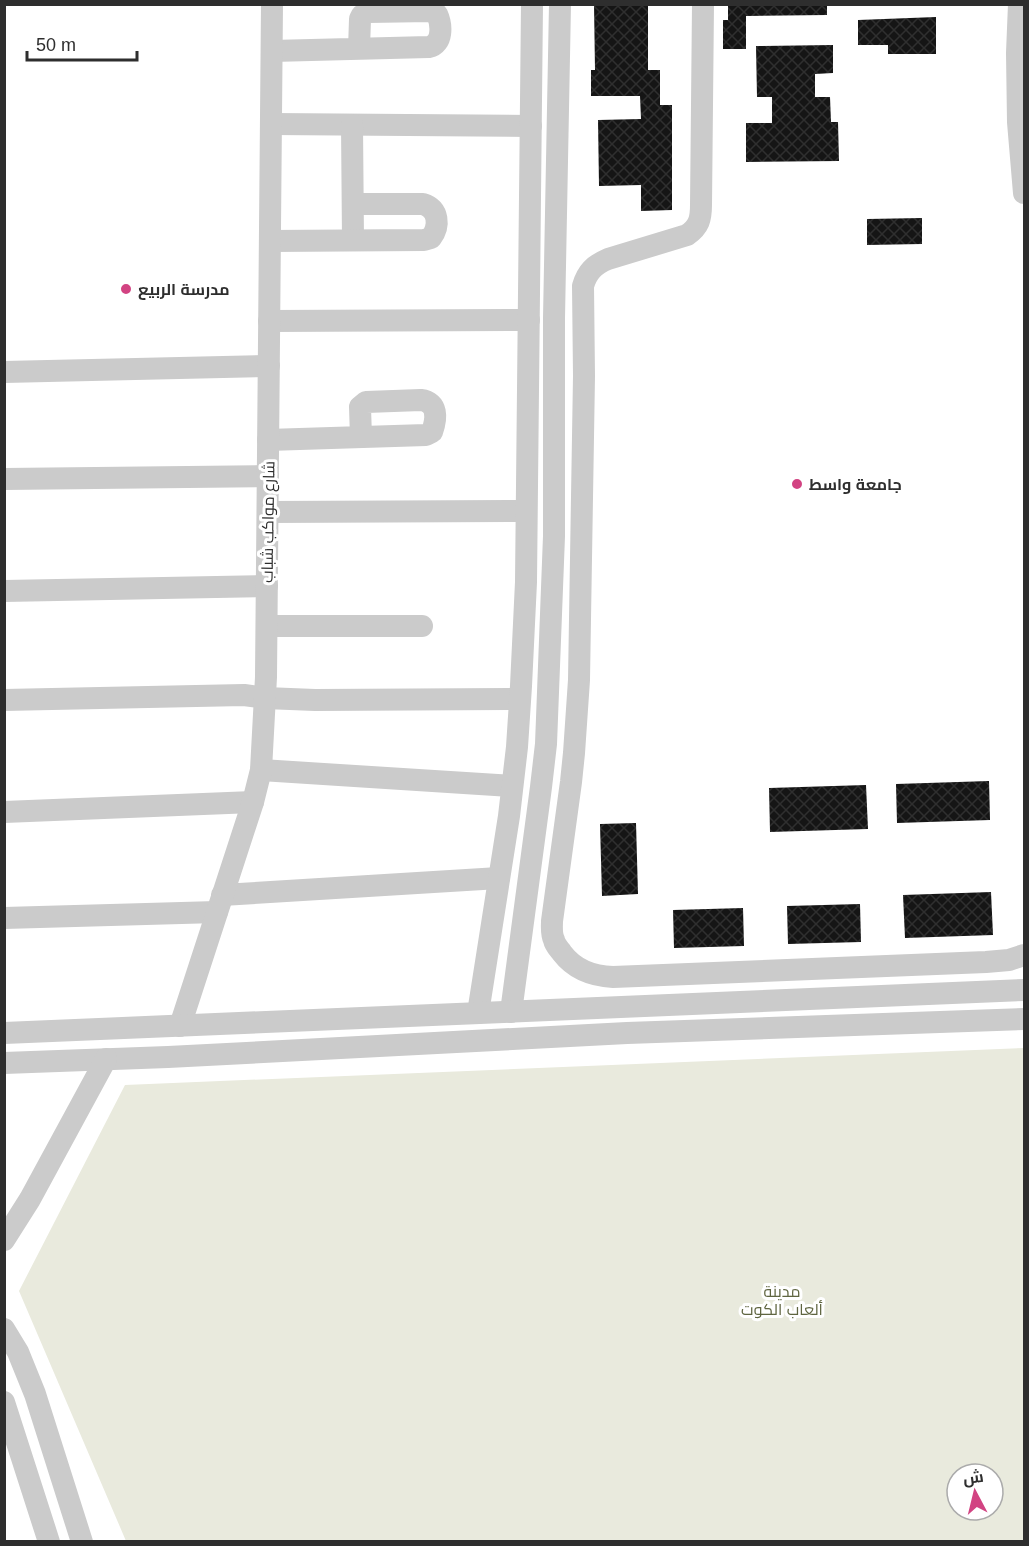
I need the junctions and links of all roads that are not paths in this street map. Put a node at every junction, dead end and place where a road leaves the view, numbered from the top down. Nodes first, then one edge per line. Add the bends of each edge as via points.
1 (272, 4) edge
2 (532, 4) edge
3 (560, 4) edge
4 (703, 4) edge
5 (1019, 4) edge
6 (437, 8) edge
7 (359, 49) junction
8 (272, 51) junction
9 (271, 124) junction
10 (352, 125) junction
11 (531, 126) junction
12 (1024, 193) edge
13 (353, 204) junction
14 (354, 240) junction
15 (270, 241) junction
16 (529, 320) junction
17 (269, 321) junction
18 (269, 366) junction
19 (4, 372) edge
20 (361, 437) dead end
21 (268, 440) junction
22 (268, 476) junction
23 (4, 479) edge
24 (526, 511) junction
25 (268, 512) junction
26 (267, 586) junction
27 (4, 591) edge
28 (267, 626) junction
29 (422, 626) dead end
30 (265, 698) junction
31 (520, 699) junction
32 (4, 700) edge
33 (261, 770) junction
34 (512, 786) junction
35 (253, 802) junction
36 (4, 812) edge
37 (499, 878) junction
38 (220, 903) junction
39 (4, 918) edge
40 (1024, 955) edge
41 (1024, 990) edge
42 (511, 1012) junction
43 (478, 1013) junction
44 (1024, 1019) edge
45 (180, 1026) junction
46 (4, 1033) edge
47 (106, 1059) junction
48 (4, 1064) edge
49 (4, 1240) edge
50 (4, 1329) edge
51 (4, 1402) edge
52 (49, 1542) edge
53 (82, 1542) edge

1 - 8 street, شارع مواكب شباب
2 - 11 street
3 - 42 street via 554,536 546,744
4 - 40 street via 700,222 687,235 599,262 587,273 583,286 579,680 553,938 574,965 599,976 613,977 986,962
5 - 12 street via 1018,122
6 - 7 street via 365,13 360,19
6 - 7 street via 438,42 433,47
7 - 8 street
8 - 9 street, شارع مواكب شباب
9 - 10 street
9 - 15 street, شارع مواكب شباب
10 - 11 street
10 - 13 street
11 - 16 street
13 - 14 street
13 - 14 street via 423,204 434,210 437,227 428,239
14 - 15 street
15 - 17 street, شارع مواكب شباب
16 - 17 street
16 - 24 street
17 - 18 street, شارع مواكب شباب
18 - 19 street
18 - 21 street, شارع مواكب شباب
20 - 21 street
21 - 22 street, شارع مواكب شباب
22 - 23 street
22 - 25 street, شارع مواكب شباب
24 - 25 street
24 - 31 street
25 - 26 street, شارع مواكب شباب
26 - 27 street
26 - 28 street, شارع مواكب شباب
28 - 29 street
28 - 30 street, شارع مواكب شباب
30 - 31 street
30 - 32 street via 244,695
30 - 33 street, شارع مواكب شباب
31 - 34 street
33 - 34 street
33 - 35 street, شارع مواكب شباب
34 - 37 street
35 - 36 street
35 - 38 street, شارع مواكب شباب
37 - 38 street
37 - 43 street
38 - 39 street
38 - 45 street, شارع مواكب شباب
41 - 42 street
42 - 43 street
43 - 45 street
44 - 47 street via 627,1033
45 - 46 street
47 - 48 street
47 - 49 street
50 - 53 street via 35,1394
51 - 52 street

